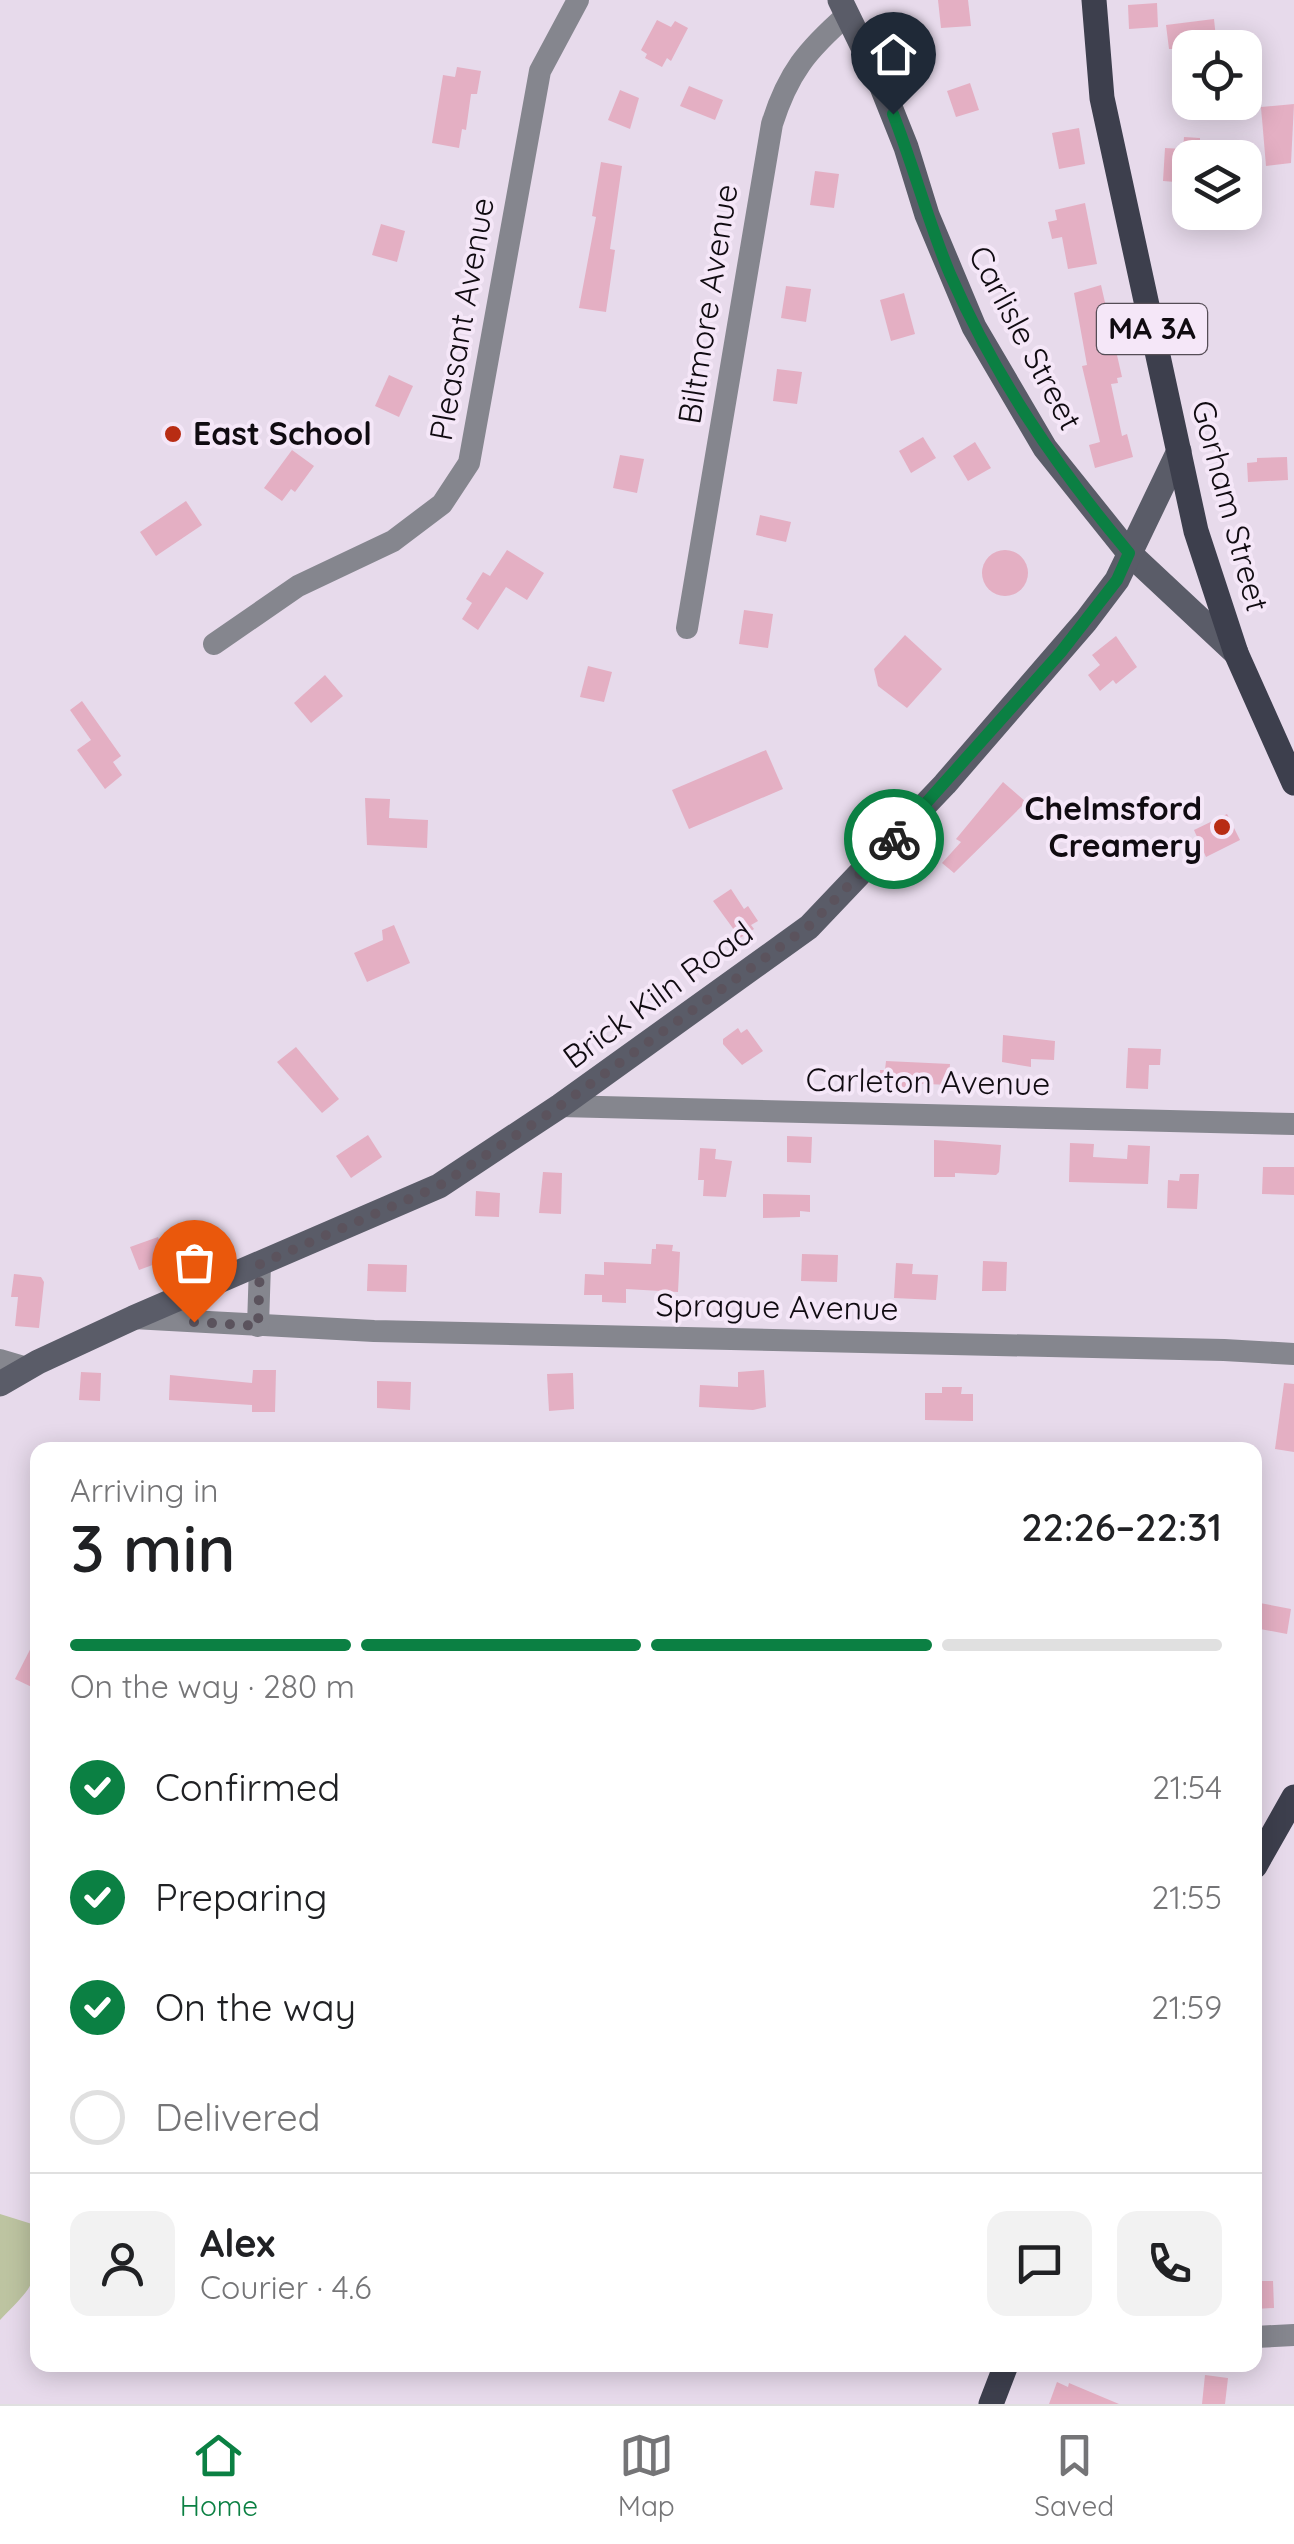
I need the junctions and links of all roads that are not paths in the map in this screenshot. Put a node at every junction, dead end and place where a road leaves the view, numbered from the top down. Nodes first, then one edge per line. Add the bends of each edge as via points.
1 (578, 0) edge
2 (1094, 0) edge
3 (844, 8) edge
4 (1180, 451) junction
5 (1129, 553) junction
6 (687, 628) dead end
7 (214, 644) dead end
8 (1236, 653) junction
9 (1294, 783) edge
10 (560, 1106) junction
11 (1294, 1124) edge
12 (260, 1264) junction
13 (134, 1318) junction
14 (258, 1326) junction
15 (1294, 1354) edge
16 (0, 1360) edge
17 (27, 1368) junction
18 (0, 1384) edge
19 (1294, 1797) edge
20 (1262, 1854) edge
21 (1294, 2336) edge
22 (1262, 2337) edge
23 (1003, 2372) edge
24 (991, 2404) edge

1 - 7 street, Pleasant Avenue via 540,72 469,463 442,504 393,541 298,586
2 - 4 main road, Gorham Street / MA 3A via 1102,98
3 - 5 street, Carlisle Street via 893,114 974,327 1045,448
3 - 6 street, Biltmore Avenue via 794,68 772,124
4 - 5 street, Brick Kiln Road
4 - 8 main road, Gorham Street / MA 3A via 1196,531
5 - 8 street, Carlisle Street
5 - 10 street, Brick Kiln Road via 1117,580 1061,652 809,926
8 - 9 main road, Gorham Street / MA 3A
10 - 11 street, Carleton Avenue
10 - 12 street, Brick Kiln Road via 439,1186
12 - 13 street, Brick Kiln Road
12 - 14 street
13 - 14 street, Sprague Avenue
13 - 17 street, Brick Kiln Road
14 - 15 street, Sprague Avenue
16 - 17 street
17 - 18 street, Brick Kiln Road
19 - 20 main road
21 - 22 street
23 - 24 main road

